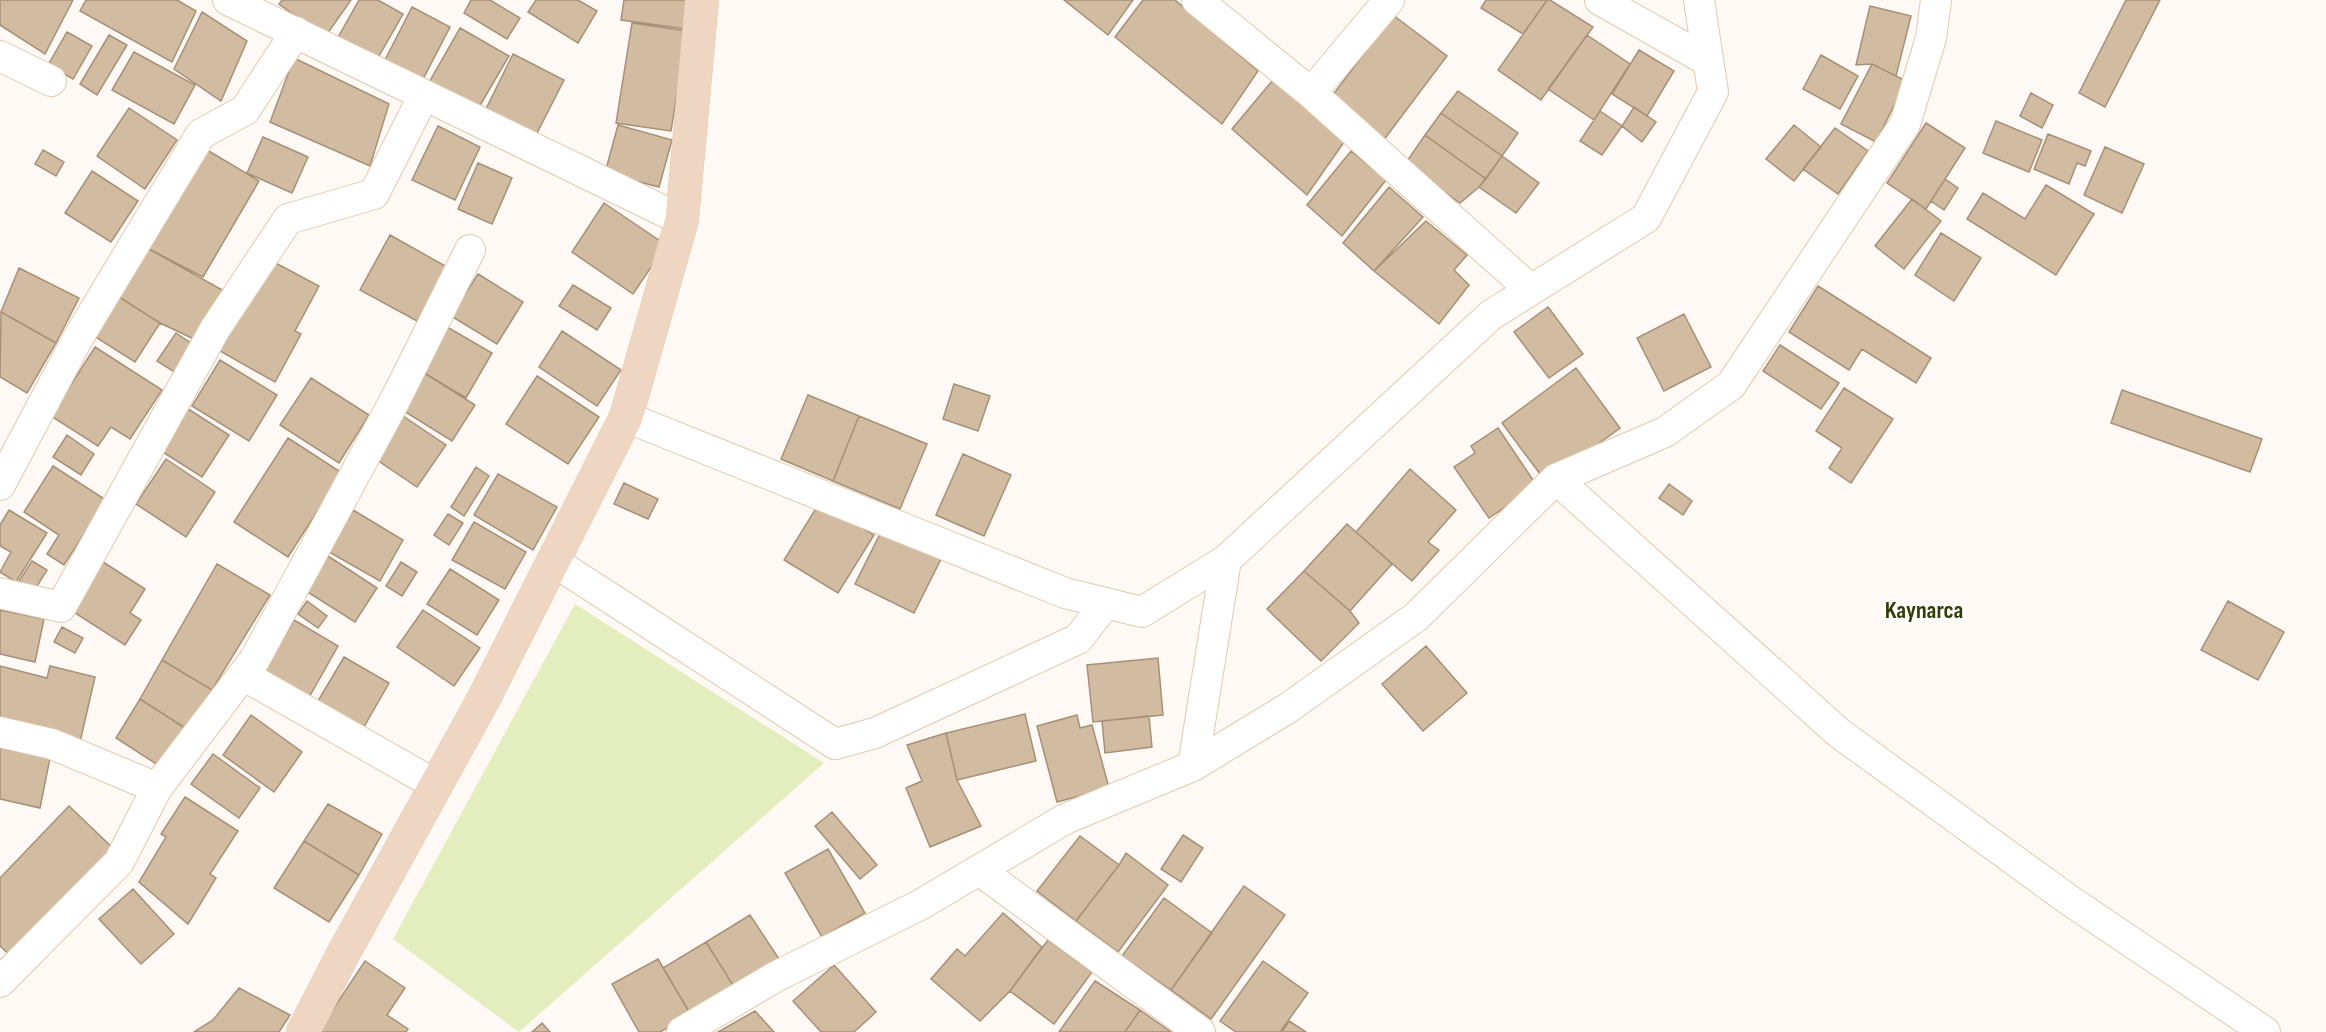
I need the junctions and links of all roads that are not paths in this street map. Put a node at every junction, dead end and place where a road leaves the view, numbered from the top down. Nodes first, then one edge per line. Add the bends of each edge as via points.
1 (228, 0) edge
2 (702, 0) edge
3 (1197, 0) edge
4 (1389, 0) edge
5 (1600, 0) edge
6 (1699, 0) edge
7 (1935, 0) edge
8 (296, 33) junction
9 (0, 56) edge
10 (1708, 61) junction
11 (51, 81) dead end
12 (1311, 93) junction
13 (424, 95) junction
14 (682, 220) junction
15 (470, 250) dead end
16 (1531, 290) junction
17 (626, 417) junction
18 (1556, 479) junction
19 (0, 485) edge
20 (1226, 560) junction
21 (553, 561) junction
22 (0, 593) edge
23 (1106, 603) junction
24 (243, 675) junction
25 (0, 732) edge
26 (1193, 766) junction
27 (436, 785) junction
28 (157, 788) junction
29 (979, 870) junction
30 (0, 982) edge
31 (303, 1032) edge
32 (682, 1032) edge
33 (1200, 1032) edge
34 (2265, 1032) edge

1 - 8 street
2 - 14 street
3 - 12 street
4 - 12 street
5 - 10 street
6 - 10 street
7 - 18 street via 1931,38 1905,124 1731,385 1665,432
8 - 13 street
8 - 19 street via 245,110 201,134 78,338
9 - 11 street
10 - 16 street via 1713,92 1646,218
12 - 16 street
13 - 14 street
13 - 22 street via 374,194 288,219 215,329 61,607
14 - 17 street
15 - 24 street via 394,402
16 - 20 street via 1491,315
17 - 21 street
17 - 23 street via 1065,594
18 - 26 street via 1416,617 1288,708
18 - 34 street via 1839,733 2069,900
20 - 23 street via 1142,612
20 - 26 street
21 - 23 street via 835,744 875,733 1078,639
21 - 27 street
24 - 27 street
24 - 28 street
25 - 28 street via 52,744
26 - 29 street via 1065,819
27 - 31 street
28 - 30 street via 119,862
29 - 32 street via 921,905 777,976
29 - 33 street

